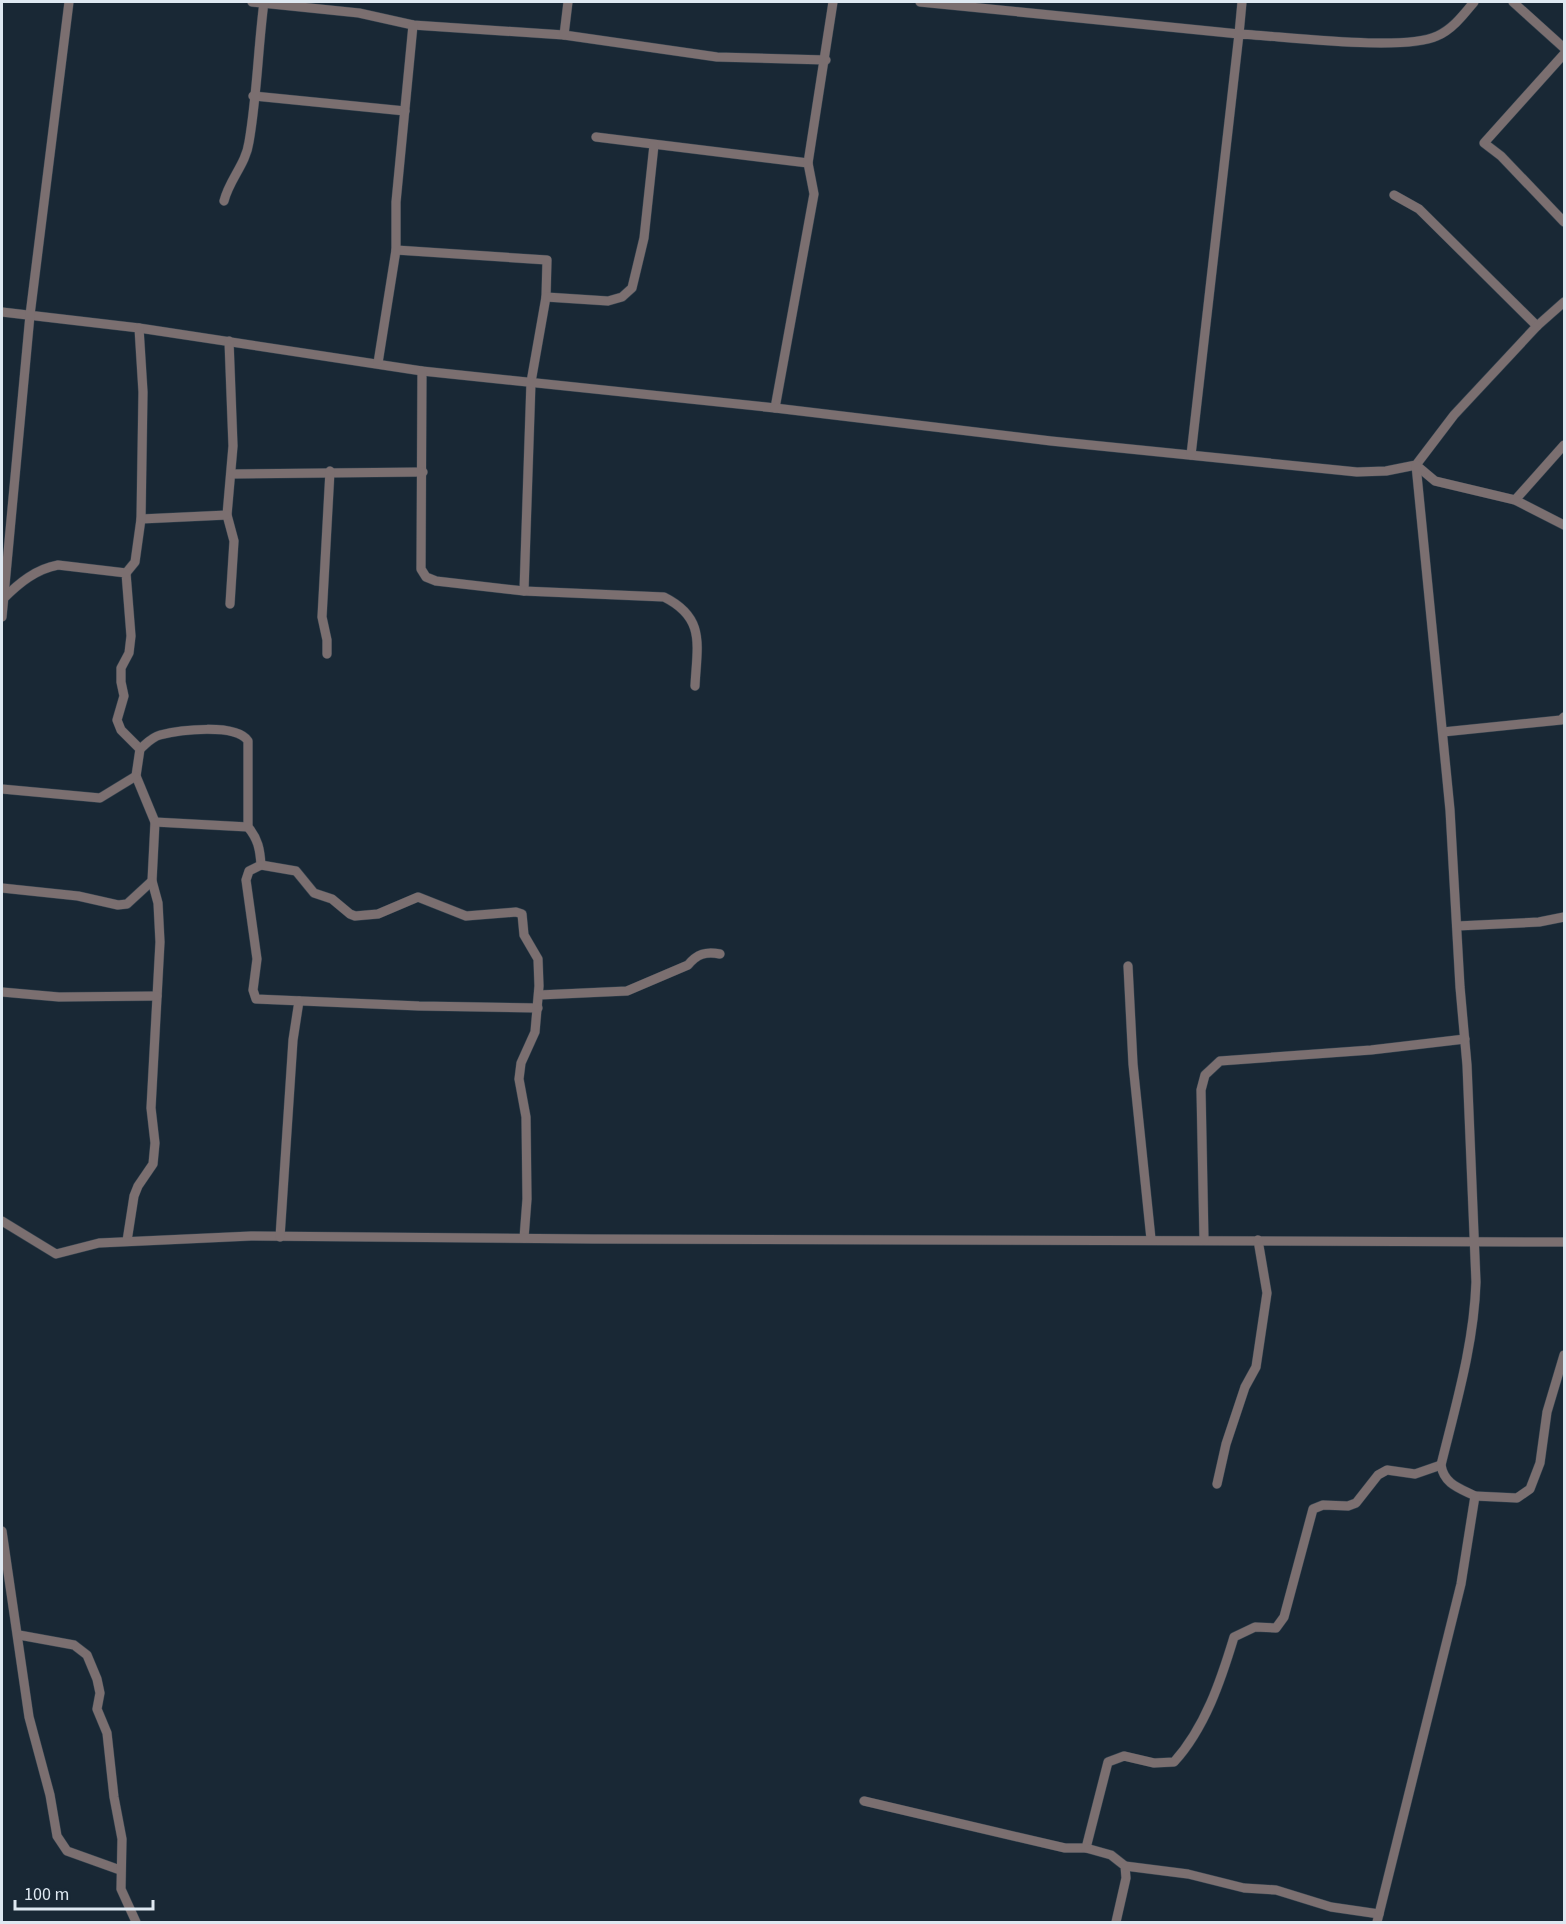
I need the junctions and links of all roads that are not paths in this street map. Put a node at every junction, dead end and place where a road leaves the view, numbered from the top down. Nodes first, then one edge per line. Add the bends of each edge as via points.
1 (69, 2) edge
2 (252, 2) edge
3 (264, 2) edge
4 (568, 2) edge
5 (833, 2) edge
6 (920, 2) edge
7 (1242, 2) edge
8 (1474, 2) edge
9 (1513, 2) edge
10 (413, 25) junction
11 (1239, 34) junction
12 (564, 35) junction
13 (1564, 48) edge
14 (1564, 54) edge
15 (826, 60) junction
16 (254, 96) junction
17 (405, 111) junction
18 (596, 137) dead end
19 (654, 145) junction
20 (808, 163) junction
21 (1395, 195) dead end
22 (224, 201) dead end
23 (1564, 222) edge
24 (396, 250) junction
25 (546, 297) junction
26 (1562, 309) edge
27 (2, 312) edge
28 (30, 315) junction
29 (1537, 326) junction
30 (139, 328) junction
31 (229, 341) junction
32 (378, 363) junction
33 (422, 370) junction
34 (531, 382) junction
35 (775, 408) junction
36 (1564, 445) edge
37 (1191, 455) junction
38 (1416, 465) junction
39 (330, 471) junction
40 (423, 472) junction
41 (232, 474) junction
42 (1515, 500) junction
43 (227, 514) junction
44 (141, 519) junction
45 (1564, 525) edge
46 (126, 573) junction
47 (2, 584) edge
48 (524, 591) junction
49 (3, 599) junction
50 (230, 604) dead end
51 (2, 617) edge
52 (327, 654) dead end
53 (695, 686) dead end
54 (1564, 717) edge
55 (1443, 732) junction
56 (140, 749) junction
57 (136, 776) junction
58 (2, 789) edge
59 (155, 822) junction
60 (248, 827) junction
61 (261, 864) junction
62 (152, 881) junction
63 (2, 888) edge
64 (1564, 917) edge
65 (1457, 926) junction
66 (720, 954) dead end
67 (1128, 966) dead end
68 (2, 992) edge
69 (539, 995) junction
70 (157, 996) junction
71 (299, 1001) junction
72 (538, 1008) junction
73 (1465, 1039) junction
74 (2, 1221) edge
75 (280, 1237) junction
76 (524, 1238) junction
77 (1151, 1239) junction
78 (1204, 1240) junction
79 (1258, 1240) junction
80 (127, 1241) junction
81 (1474, 1241) junction
82 (1564, 1242) edge
83 (1564, 1355) edge
84 (1441, 1465) junction
85 (1217, 1484) dead end
86 (1475, 1496) junction
87 (2, 1531) edge
88 (19, 1635) junction
89 (864, 1801) dead end
90 (1086, 1848) junction
91 (1125, 1866) junction
92 (120, 1870) junction
93 (1378, 1918) edge
94 (136, 1923) edge
95 (1116, 1923) edge

1 - 28 street
2 - 3 street
3 - 10 street via 359,13
3 - 16 street
4 - 12 street
5 - 15 street
6 - 11 street
7 - 11 street
8 - 11 street via 1438,36 1414,42
9 - 13 street
10 - 12 street
10 - 17 street
11 - 37 street
12 - 15 street via 717,57
14 - 23 street via 1484,143
15 - 20 street
16 - 17 street
16 - 22 street via 249,144
17 - 24 street via 396,202
18 - 19 street
19 - 20 street
19 - 25 street via 644,238 632,288 622,297 608,301
20 - 35 street via 814,194
21 - 29 street via 1419,209
24 - 25 street via 546,260
24 - 32 street
25 - 34 street
26 - 29 street
27 - 28 street
28 - 30 street
28 - 47 street
29 - 38 street via 1454,415
30 - 31 street
30 - 44 street via 143,392
31 - 32 street
31 - 41 street
32 - 33 street
33 - 34 street
33 - 40 street
34 - 35 street
34 - 48 street
35 - 37 street
36 - 42 street
37 - 38 street via 1357,472
38 - 42 street via 1436,481
38 - 55 street
39 - 40 street
39 - 41 street
39 - 52 street via 322,617
40 - 48 street via 421,569 426,577
41 - 43 street
42 - 45 street
43 - 44 street
43 - 50 street via 234,542
44 - 46 street via 135,562
46 - 49 street via 58,565 18,584
46 - 56 street via 132,636 121,668 124,696 117,720 121,730
47 - 49 street
48 - 53 street via 664,597 682,606 697,631
49 - 51 street
54 - 55 street
55 - 65 street
56 - 57 street
56 - 60 street via 159,735 179,732 236,731 245,736 249,755
57 - 58 street via 100,798
57 - 59 street
59 - 60 street
59 - 62 street
60 - 61 street via 255,835
61 - 69 street via 296,871 314,893 332,899 356,916 378,914 418,897 466,916 522,914 524,935 539,966
61 - 71 street via 249,872 246,880 257,959 254,996
62 - 63 street via 128,904 118,905 78,896
62 - 70 street via 158,903 160,942
64 - 65 street
65 - 73 street
66 - 69 street via 708,952 695,957 688,965 627,992
67 - 77 street via 1133,1064
68 - 70 street via 59,997
69 - 72 street
70 - 80 street via 151,1108 153,1164 134,1196
71 - 72 street
71 - 75 street
72 - 76 street via 535,1032 521,1063 519,1079 526,1117
73 - 78 street via 1371,1050 1241,1058 1213,1065 1201,1090
73 - 81 street
74 - 80 street via 56,1254 99,1243
75 - 76 street
75 - 80 street
76 - 77 street
77 - 78 street
78 - 79 street
79 - 81 street
79 - 85 street via 1267,1293 1256,1367 1245,1387
81 - 82 street
81 - 84 street via 1475,1313
83 - 86 street via 1547,1412 1540,1463 1530,1489 1517,1498
84 - 86 street via 1449,1483
84 - 90 street via 1415,1474 1387,1470 1378,1475 1356,1503 1312,1509 1284,1617 1276,1628 1255,1627 1234,1637 1219,1684 1186,1748 1174,1762 1154,1763 1124,1756 1108,1762
86 - 93 street via 1461,1584
87 - 88 street
88 - 92 street via 29,1717 57,1836 67,1851
88 - 92 street via 74,1645 87,1656 100,1693 97,1709 107,1733 122,1839
89 - 90 street via 1065,1848
90 - 91 street via 1111,1855
91 - 93 street via 1188,1874 1244,1888 1276,1890
91 - 95 street
92 - 94 street via 122,1889

